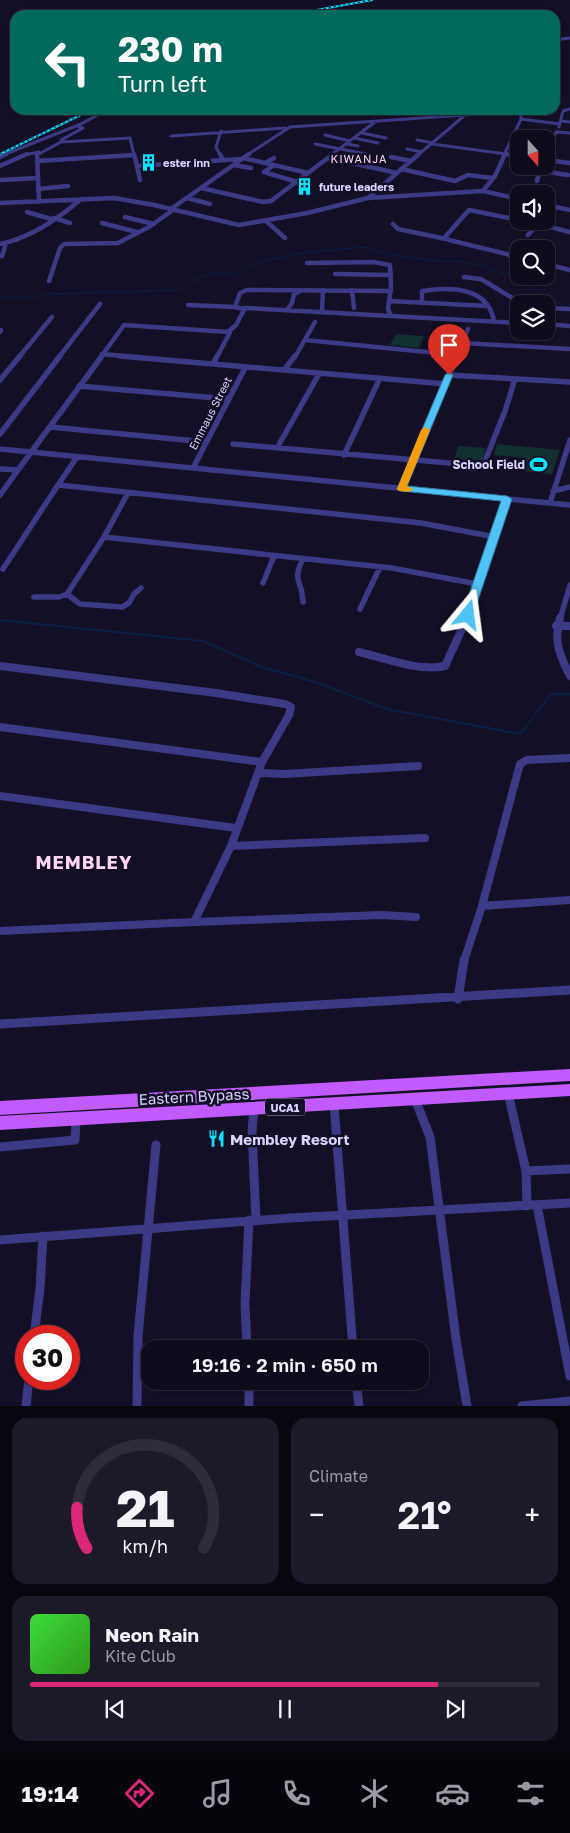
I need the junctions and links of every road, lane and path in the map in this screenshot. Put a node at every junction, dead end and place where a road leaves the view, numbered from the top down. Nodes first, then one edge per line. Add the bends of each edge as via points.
1 (570, 109) edge
2 (98, 115) edge
3 (473, 115) edge
4 (523, 115) edge
5 (333, 116) dead end
6 (464, 116) junction
7 (520, 120) junction
8 (376, 122) junction
9 (570, 122) edge
10 (561, 123) junction
11 (338, 124) junction
12 (77, 126) junction
13 (290, 128) junction
14 (192, 129) dead end
15 (515, 130) edge
16 (221, 132) junction
17 (362, 132) junction
18 (556, 132) joint
19 (570, 133) edge
20 (194, 134) junction
21 (325, 135) dead end
22 (170, 136) dead end
23 (386, 138) dead end
24 (417, 140) dead end
25 (350, 141) junction
26 (61, 142) junction
27 (510, 142) edge
28 (378, 143) dead end
29 (432, 143) junction
30 (315, 144) dead end
31 (27, 145) junction
32 (358, 146) dead end
33 (310, 147) dead end
34 (407, 149) dead end
35 (23, 151) dead end
36 (338, 151) junction
37 (39, 152) junction
38 (422, 152) junction
39 (17, 154) dead end
40 (366, 154) dead end
41 (505, 154) junction
42 (134, 155) junction
43 (510, 155) edge
44 (391, 156) dead end
45 (0, 157) edge
46 (274, 158) dead end
47 (329, 158) junction
48 (242, 159) junction
49 (223, 160) junction
50 (0, 161) edge
51 (37, 161) junction
52 (411, 161) junction
53 (555, 162) edge
54 (265, 163) junction
55 (570, 164) edge
56 (234, 165) junction
57 (0, 166) edge
58 (137, 166) junction
59 (274, 166) junction
60 (251, 168) dead end
61 (399, 171) junction
62 (555, 172) edge
63 (308, 173) junction
64 (539, 175) edge
65 (568, 175) dead end
66 (38, 178) junction
67 (493, 178) junction
68 (0, 180) edge
69 (140, 180) dead end
70 (297, 182) junction
71 (537, 182) dead end
72 (68, 186) dead end
73 (201, 188) junction
74 (38, 189) junction
75 (483, 191) junction
76 (510, 197) edge
77 (186, 198) junction
78 (368, 198) junction
79 (81, 199) junction
80 (39, 202) junction
81 (0, 203) edge
82 (210, 204) dead end
83 (555, 207) edge
84 (172, 210) junction
85 (570, 210) edge
86 (27, 212) dead end
87 (125, 217) dead end
88 (510, 218) edge
89 (53, 219) junction
90 (266, 220) junction
91 (70, 223) dead end
92 (102, 223) dead end
93 (154, 224) junction
94 (392, 224) dead end
95 (555, 228) edge
96 (533, 230) edge
97 (137, 232) junction
98 (570, 232) edge
99 (528, 235) dead end
100 (285, 238) dead end
101 (446, 239) junction
102 (6, 243) junction
103 (0, 244) edge
104 (2, 256) dead end
105 (510, 256) edge
106 (307, 263) dead end
107 (555, 266) edge
108 (570, 270) edge
109 (335, 274) dead end
110 (391, 275) junction
111 (464, 277) dead end
112 (49, 281) dead end
113 (301, 290) junction
114 (323, 290) junction
115 (352, 290) junction
116 (391, 291) junction
117 (510, 297) edge
118 (389, 302) junction
119 (422, 303) junction
120 (100, 304) dead end
121 (188, 305) dead end
122 (488, 306) junction
123 (235, 307) junction
124 (354, 308) dead end
125 (555, 308) edge
126 (244, 309) junction
127 (570, 309) edge
128 (287, 310) junction
129 (322, 312) junction
130 (391, 316) junction
131 (52, 317) dead end
132 (315, 322) dead end
133 (494, 322) junction
134 (510, 323) edge
135 (555, 325) edge
136 (570, 326) edge
137 (468, 329) dead end
138 (230, 332) junction
139 (305, 340) junction
140 (462, 343) junction
141 (570, 350) edge
142 (102, 354) junction
143 (457, 355) junction
144 (213, 364) junction
145 (245, 368) junction
146 (284, 370) junction
147 (318, 374) junction
148 (449, 375) junction
149 (380, 378) junction
150 (516, 379) junction
151 (0, 380) edge
152 (570, 382) edge
153 (446, 384) junction
154 (79, 386) junction
155 (228, 399) junction
156 (50, 427) junction
157 (0, 434) edge
158 (570, 440) edge
159 (206, 442) junction
160 (234, 444) dead end
161 (277, 448) junction
162 (0, 449) edge
163 (31, 452) junction
164 (344, 455) junction
165 (77, 457) junction
166 (412, 461) junction
167 (193, 468) junction
168 (0, 469) edge
169 (18, 470) junction
170 (58, 485) junction
171 (570, 487) edge
172 (402, 489) junction
173 (553, 491) junction
174 (128, 493) junction
175 (0, 495) edge
176 (507, 499) junction
177 (550, 503) junction
178 (570, 505) edge
179 (495, 537) junction
180 (104, 538) junction
181 (274, 556) junction
182 (303, 559) junction
183 (380, 567) junction
184 (3, 569) dead end
185 (262, 583) dead end
186 (477, 584) junction
187 (570, 585) edge
188 (141, 588) dead end
189 (67, 594) junction
190 (34, 597) dead end
191 (303, 602) dead end
192 (360, 609) dead end
193 (556, 626) junction
194 (570, 626) edge
195 (359, 652) dead end
196 (0, 666) edge
197 (570, 676) edge
198 (0, 727) edge
199 (570, 758) edge
200 (262, 762) junction
201 (418, 766) dead end
202 (259, 773) junction
203 (0, 796) edge
204 (236, 828) junction
205 (425, 838) dead end
206 (231, 846) junction
207 (570, 900) edge
208 (482, 906) junction
209 (416, 917) dead end
210 (194, 922) junction
211 (0, 930) edge
212 (570, 990) edge
213 (458, 999) junction
214 (0, 1024) edge
215 (570, 1075) edge
216 (570, 1090) edge
217 (508, 1093) junction
218 (415, 1099) junction
219 (334, 1104) junction
220 (0, 1108) edge
221 (254, 1109) junction
222 (76, 1118) junction
223 (0, 1123) edge
224 (156, 1145) dead end
225 (0, 1147) edge
226 (570, 1169) edge
227 (526, 1172) junction
228 (570, 1203) edge
229 (532, 1205) junction
230 (441, 1210) junction
231 (342, 1216) junction
232 (252, 1220) junction
233 (149, 1228) junction
234 (43, 1236) junction
235 (0, 1240) edge
236 (35, 1325) edge
237 (247, 1340) edge
238 (352, 1340) edge
239 (570, 1376) edge
240 (28, 1390) edge
241 (249, 1390) edge
242 (357, 1390) edge
243 (570, 1401) edge
244 (26, 1406) edge
245 (137, 1406) edge
246 (250, 1406) edge
247 (359, 1406) edge
248 (467, 1406) edge
249 (522, 1406) edge

1 - 10 street via 563,111
2 - 12 street
3 - 6 street
4 - 7 street
5 - 11 street
6 - 8 street
6 - 29 street
7 - 10 street
7 - 15 street
8 - 11 street
8 - 17 street
9 - 10 street
10 - 18 street
11 - 13 street
12 - 26 street via 83,128
12 - 31 street
13 - 16 street
13 - 48 street
14 - 20 street
16 - 20 street
16 - 49 street via 216,147
17 - 23 street
17 - 25 street
18 - 19 street
20 - 22 street
21 - 25 street
24 - 29 street
25 - 28 street
25 - 32 street
25 - 36 street
26 - 37 street
26 - 42 street via 127,138 131,139
27 - 41 street
29 - 38 street
29 - 41 street
30 - 36 street
31 - 35 street via 31,147
31 - 45 street
33 - 36 street
34 - 38 street
36 - 40 street
36 - 47 street
37 - 51 street
37 - 57 street
38 - 52 street
39 - 50 street
41 - 43 street
41 - 67 street
42 - 51 street
42 - 58 street
44 - 52 street
46 - 54 street
47 - 61 street
47 - 63 street
48 - 49 street
48 - 54 street
48 - 56 street
49 - 58 street
51 - 66 street
52 - 61 street
53 - 55 street
54 - 59 street
56 - 60 street
56 - 73 street
58 - 69 street
59 - 63 street
59 - 70 street via 264,172
61 - 67 street via 455,181 468,175
61 - 78 street
62 - 65 street
63 - 70 street
64 - 71 street
66 - 68 street
66 - 74 street
67 - 75 street
70 - 73 street via 267,202
72 - 74 street
73 - 77 street
74 - 80 street
75 - 76 street
75 - 78 street
77 - 82 street
77 - 84 street
78 - 90 street
79 - 80 street
79 - 84 street via 125,199
79 - 89 street
80 - 81 street
83 - 85 street
84 - 90 street via 236,225
84 - 93 street
86 - 89 street
87 - 93 street
88 - 101 street via 469,210 446,234
89 - 91 street
89 - 102 street via 18,240
90 - 100 street
92 - 97 street
93 - 97 street
94 - 101 street via 398,229
95 - 98 street
96 - 99 street
97 - 112 street via 115,244 64,244
101 - 105 street
102 - 103 street
102 - 104 street
106 - 110 street via 381,262 390,265
107 - 108 street
109 - 110 street
110 - 116 street
111 - 117 street via 481,279
113 - 114 street
113 - 123 street via 244,291 240,293
113 - 128 street via 294,294
114 - 115 street
114 - 129 street
115 - 116 street
115 - 124 street
116 - 118 street
118 - 119 street
118 - 130 street
119 - 122 street
119 - 122 street via 422,291 460,289
120 - 157 street
121 - 123 street
122 - 133 street
123 - 126 street
125 - 127 street
126 - 128 street
126 - 138 street
128 - 129 street
129 - 130 street
130 - 133 street
131 - 151 street
132 - 139 street
133 - 134 street
135 - 136 street
137 - 140 street
138 - 142 street via 124,325
138 - 144 street
139 - 143 street
139 - 146 street
140 - 141 street
140 - 143 street
142 - 144 street
142 - 154 street
143 - 148 street
144 - 145 street
145 - 146 street
145 - 155 street, Emmaus Street
146 - 147 street
147 - 149 street
147 - 161 street
148 - 150 street
148 - 153 street
149 - 153 street
149 - 164 street
150 - 152 street
150 - 166 street via 483,466
153 - 166 street
154 - 155 street
154 - 156 street
155 - 159 street, Emmaus Street
156 - 159 street
156 - 163 street
158 - 173 street
159 - 167 street, Emmaus Street
160 - 161 street
161 - 164 street
162 - 163 street
163 - 165 street
163 - 169 street
164 - 166 street
165 - 167 street
165 - 170 street
166 - 172 street
167 - 172 street
168 - 169 street
169 - 175 street
170 - 174 street
170 - 184 street
171 - 173 street
172 - 176 street
173 - 177 street
174 - 179 street via 421,523
174 - 180 street
176 - 177 street
176 - 179 street
177 - 178 street
179 - 186 street
180 - 181 street
180 - 189 street
181 - 182 street
181 - 185 street
182 - 183 street
182 - 191 street via 295,578
183 - 186 street
183 - 192 street
186 - 195 street via 468,615 445,666 421,667
187 - 193 street
188 - 189 street via 125,606 80,604
189 - 190 street
193 - 194 street
193 - 197 street via 556,649
196 - 200 street via 288,705 288,715
198 - 200 street
199 - 208 street via 527,760 520,764
200 - 202 street
201 - 202 street
202 - 204 street
203 - 204 street
204 - 206 street
205 - 206 street
206 - 210 street
207 - 208 street
208 - 213 street via 464,958
209 - 210 street via 382,915
210 - 211 street
212 - 213 street
213 - 214 street
215 - 220 main road, Eastern Bypass
216 - 217 main road, Eastern Bypass / UCA1
217 - 218 main road, Eastern Bypass / UCA1
217 - 227 street
218 - 219 main road, Eastern Bypass / UCA1
218 - 230 street via 430,1137
219 - 221 main road, Eastern Bypass / UCA1
219 - 231 street
221 - 222 main road, Eastern Bypass / UCA1
221 - 232 street
222 - 223 main road, Eastern Bypass / UCA1
222 - 225 street via 74,1140
224 - 233 street
226 - 227 street
227 - 229 street
228 - 229 street
229 - 230 street
229 - 239 street via 540,1228
230 - 231 street
230 - 248 street
231 - 232 street
231 - 238 street
232 - 233 street
232 - 237 street via 245,1303
233 - 234 street
233 - 245 street via 138,1336
234 - 235 street
234 - 236 street
240 - 244 street
241 - 246 street
242 - 247 street
243 - 249 street

